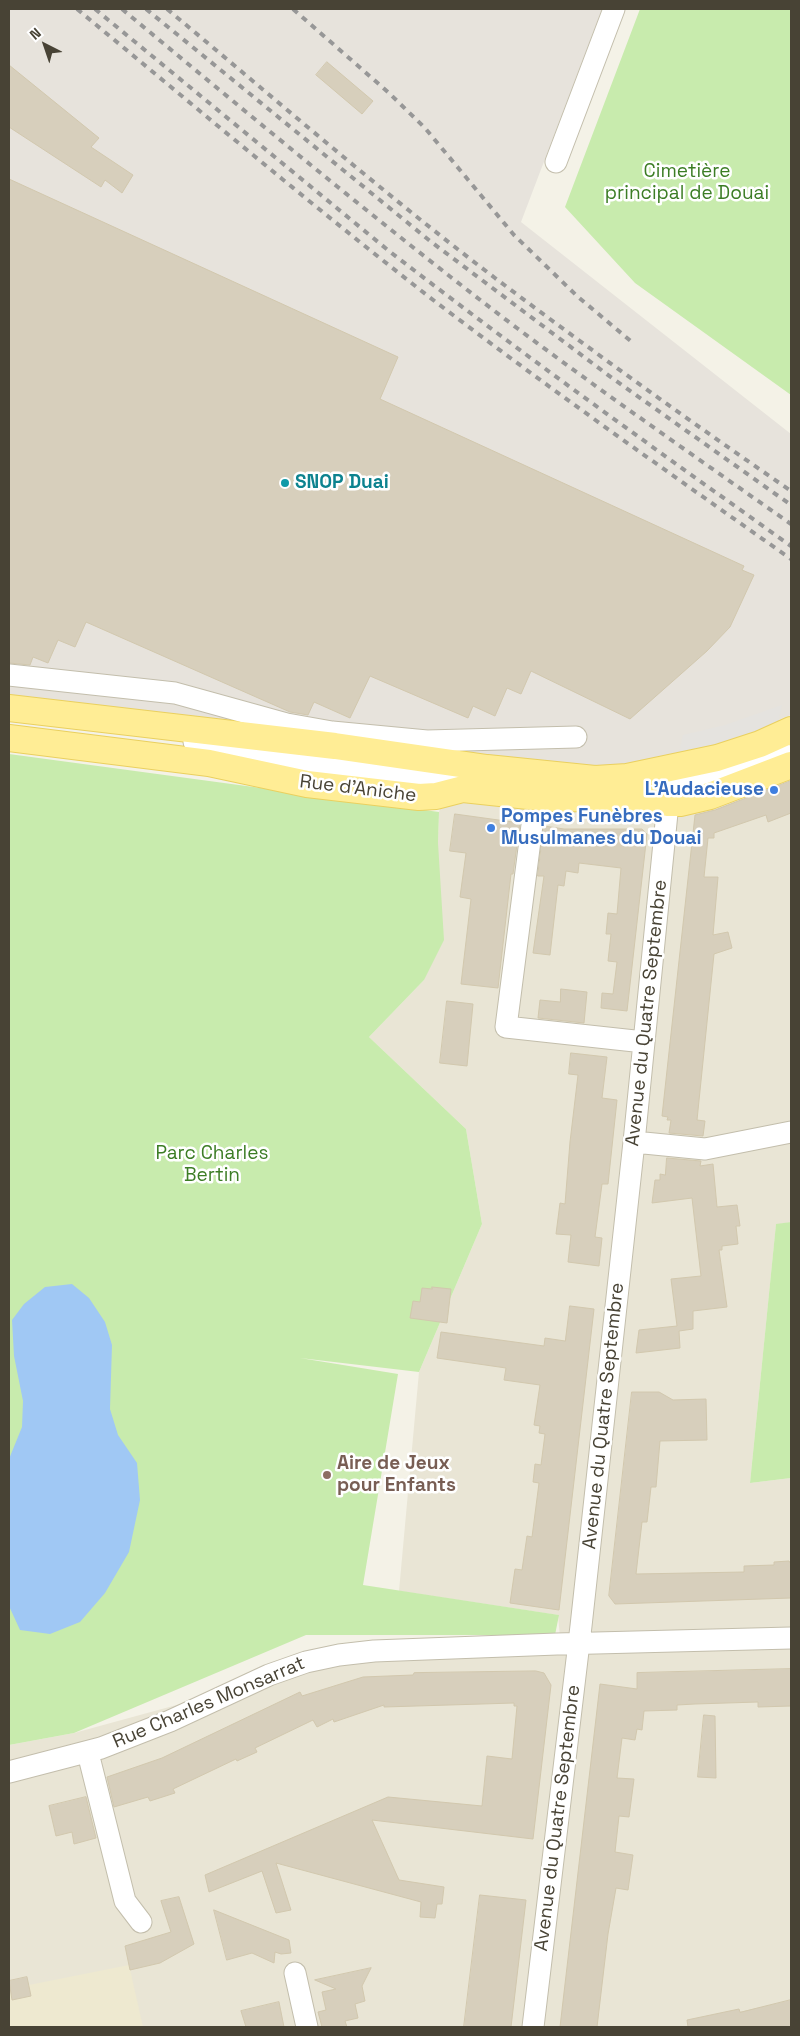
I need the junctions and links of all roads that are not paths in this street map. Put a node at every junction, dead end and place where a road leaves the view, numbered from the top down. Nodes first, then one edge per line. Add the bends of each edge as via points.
1 (614, 9) edge
2 (556, 162) dead end
3 (9, 675) edge
4 (9, 708) edge
5 (9, 719) edge
6 (9, 727) edge
7 (576, 737) dead end
8 (9, 738) edge
9 (787, 741) edge
10 (791, 765) edge
11 (463, 789) junction
12 (657, 801) junction
13 (532, 825) dead end
14 (644, 1042) junction
15 (791, 1132) edge
16 (634, 1142) junction
17 (791, 1638) edge
18 (579, 1644) junction
19 (88, 1752) junction
20 (13, 1770) edge
21 (141, 1922) dead end
22 (295, 1973) dead end
23 (307, 2027) edge
24 (533, 2027) edge

1 - 2 street
3 - 7 street via 175,693 287,724 332,732 427,741
4 - 9 main road, Rue d'Aniche via 578,778 647,774
5 - 9 street via 206,743 293,762 553,788 629,788 670,783 745,763
6 - 11 street via 204,752 301,773 405,786
8 - 11 main road, Rue d'Aniche via 209,763 289,781 379,793 430,796
9 - 12 street via 749,772
10 - 12 main road, Rue d'Aniche via 710,796 690,801
11 - 12 main road, Rue d'Aniche via 547,798
12 - 14 street, Avenue du Quatre Septembre
13 - 14 street via 506,1027
14 - 16 street, Avenue du Quatre Septembre
15 - 16 street via 705,1149
16 - 18 street, Avenue du Quatre Septembre
17 - 18 street, Rue Charles Monsarrat
18 - 19 street, Rue Charles Monsarrat via 374,1651 322,1658 269,1675 157,1727
18 - 24 street, Avenue du Quatre Septembre
19 - 20 street, Rue Charles Monsarrat
19 - 21 street via 126,1901
22 - 23 street

